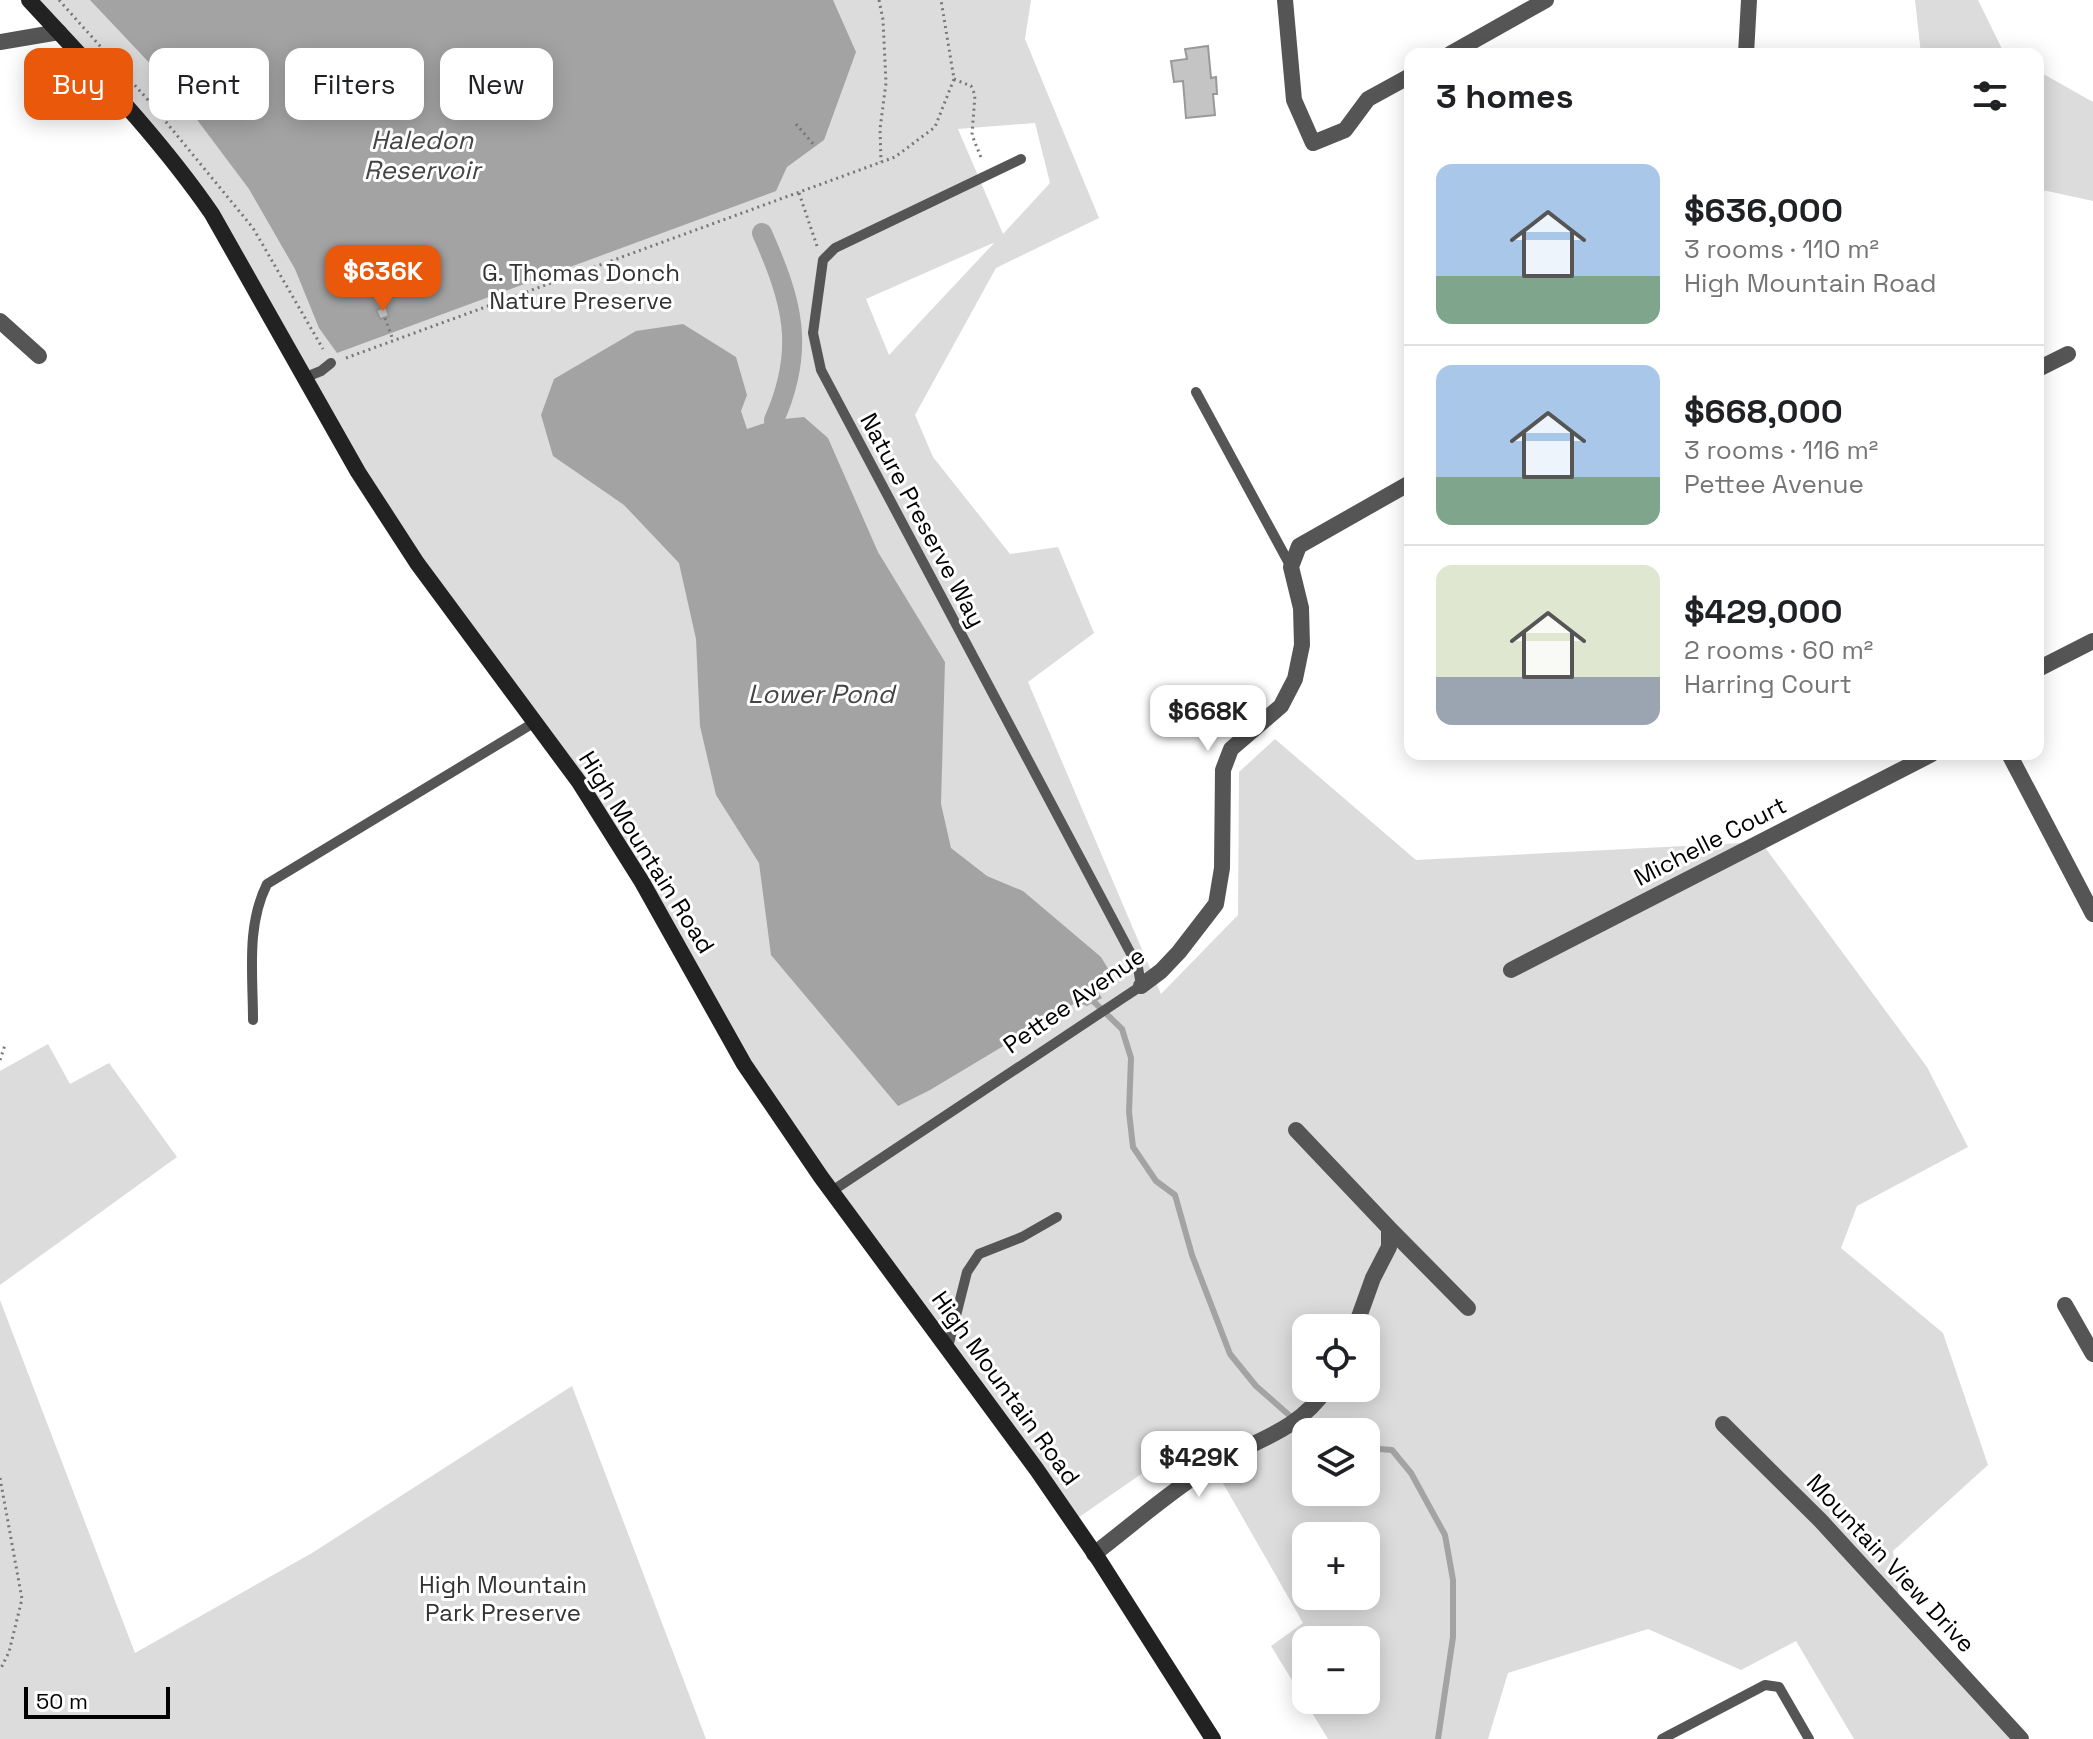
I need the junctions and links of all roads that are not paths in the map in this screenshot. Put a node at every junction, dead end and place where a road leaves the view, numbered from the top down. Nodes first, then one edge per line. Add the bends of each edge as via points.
1 (29, 0) edge
2 (1285, 0) edge
3 (1546, 0) edge
4 (1749, 0) edge
5 (59, 32) junction
6 (0, 42) edge
7 (1461, 48) edge
8 (1746, 48) edge
9 (1404, 79) edge
10 (1021, 159) dead end
11 (0, 321) edge
12 (2068, 354) dead end
13 (39, 356) dead end
14 (331, 363) road end
15 (2044, 366) edge
16 (306, 377) junction
17 (1196, 392) dead end
18 (1404, 486) edge
19 (1291, 567) junction
20 (2093, 641) edge
21 (2044, 666) edge
22 (535, 722) junction
23 (1920, 760) edge
24 (2012, 760) edge
25 (2093, 914) edge
26 (1511, 970) dead end
27 (1141, 986) junction
28 (253, 1020) dead end
29 (1296, 1130) dead end
30 (832, 1191) junction
31 (1057, 1217) dead end
32 (1389, 1228) junction
33 (2065, 1305) dead end
34 (1468, 1308) dead end
35 (1360, 1314) edge
36 (948, 1347) junction
37 (2093, 1354) edge
38 (1314, 1402) edge
39 (1723, 1424) dead end
40 (1094, 1554) junction
41 (1806, 1738) edge
42 (1213, 1739) edge
43 (1662, 1739) edge
44 (2021, 1739) edge

1 - 5 main road, High Mountain Road
2 - 9 street via 1294,100 1313,143 1345,130 1368,99
3 - 7 street
4 - 8 street
5 - 6 street
5 - 16 main road, High Mountain Road via 186,176
10 - 27 lane, Nature Preserve Way via 835,248 823,260 813,333 821,370 1138,967
11 - 13 street
12 - 15 street
14 - 16 lane
16 - 22 main road, High Mountain Road via 358,472 417,563
17 - 19 lane
18 - 19 street via 1299,546
19 - 27 street, Pettee Avenue via 1301,608 1302,645 1295,679 1281,706 1231,749 1223,770 1222,868 1216,904 1170,962
20 - 21 street
22 - 28 lane via 267,884 257,904 252,943
22 - 30 main road, High Mountain Road via 642,882 744,1064
23 - 26 street, Michelle Court
24 - 25 street
27 - 30 lane, Pettee Avenue
29 - 32 street
30 - 36 main road, High Mountain Road
31 - 36 lane via 979,1254 967,1272
32 - 34 street
32 - 35 street via 1389,1247
33 - 37 street
36 - 40 main road, High Mountain Road
38 - 40 street via 1268,1439 1211,1465
39 - 44 street, Mountain View Drive via 1821,1521
40 - 42 main road, High Mountain Road
41 - 43 lane via 1779,1687 1765,1685

